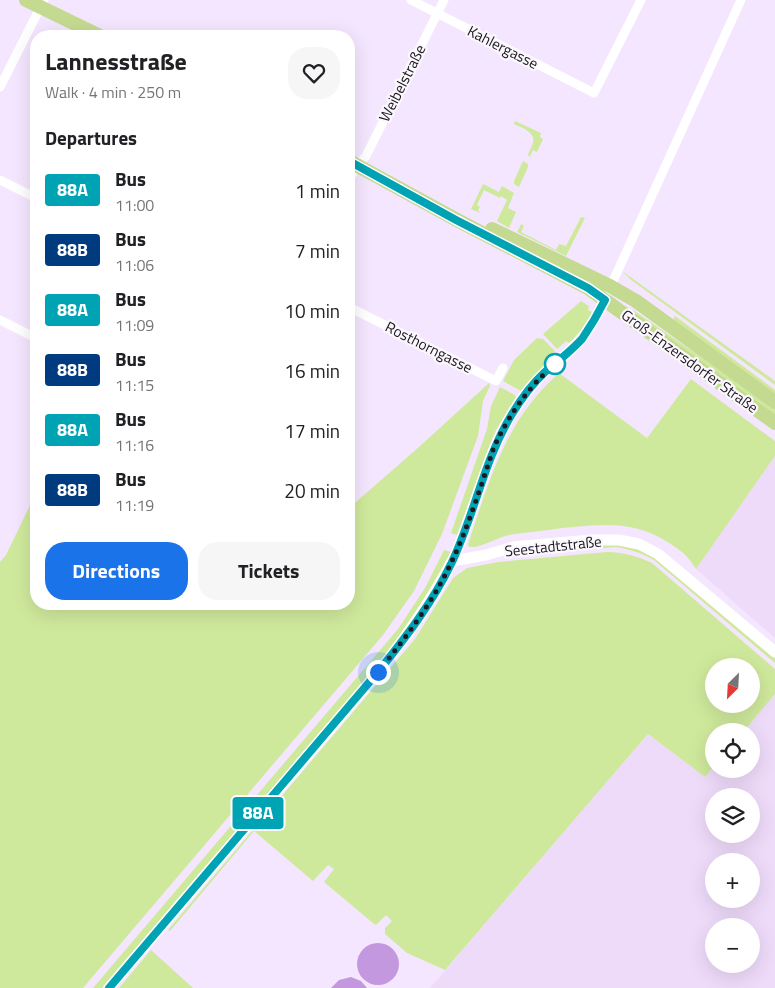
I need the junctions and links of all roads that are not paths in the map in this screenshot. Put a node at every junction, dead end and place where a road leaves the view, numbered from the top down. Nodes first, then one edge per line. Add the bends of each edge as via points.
1 (26, 0) edge
2 (411, 0) edge
3 (444, 0) edge
4 (641, 0) edge
5 (741, 0) edge
6 (42, 3) edge
7 (437, 13) junction
8 (89, 30) edge
9 (0, 87) edge
10 (355, 162) edge
11 (355, 164) edge
12 (0, 180) edge
13 (30, 195) edge
14 (426, 202) junction
15 (610, 286) junction
16 (605, 300) junction
17 (355, 309) edge
18 (0, 320) edge
19 (30, 335) edge
20 (503, 368) dead end
21 (775, 402) edge
22 (775, 423) edge
23 (452, 561) junction
24 (775, 652) edge
25 (109, 988) edge

1 - 6 main road
2 - 7 street, Kahlergasse
3 - 7 street, Weibelstraße
4 - 7 street, Kahlergasse via 594,93
5 - 15 street
6 - 8 main road
6 - 9 street
7 - 10 street, Weibelstraße via 366,156
11 - 14 main road
12 - 13 street
14 - 15 main road, Groß-Enzersdorfer Straße via 476,221
14 - 16 main road, Groß-Enzersdorfer Straße
15 - 16 street
15 - 21 main road, Groß-Enzersdorfer Straße via 647,308
16 - 22 main road, Groß-Enzersdorfer Straße
16 - 23 street via 581,340 543,374 506,424 494,447
17 - 20 street, Rosthorngasse via 496,381
18 - 19 street
23 - 24 street, Seestadtstraße via 513,547 619,540 639,544 658,554
23 - 25 street via 431,601 407,636

